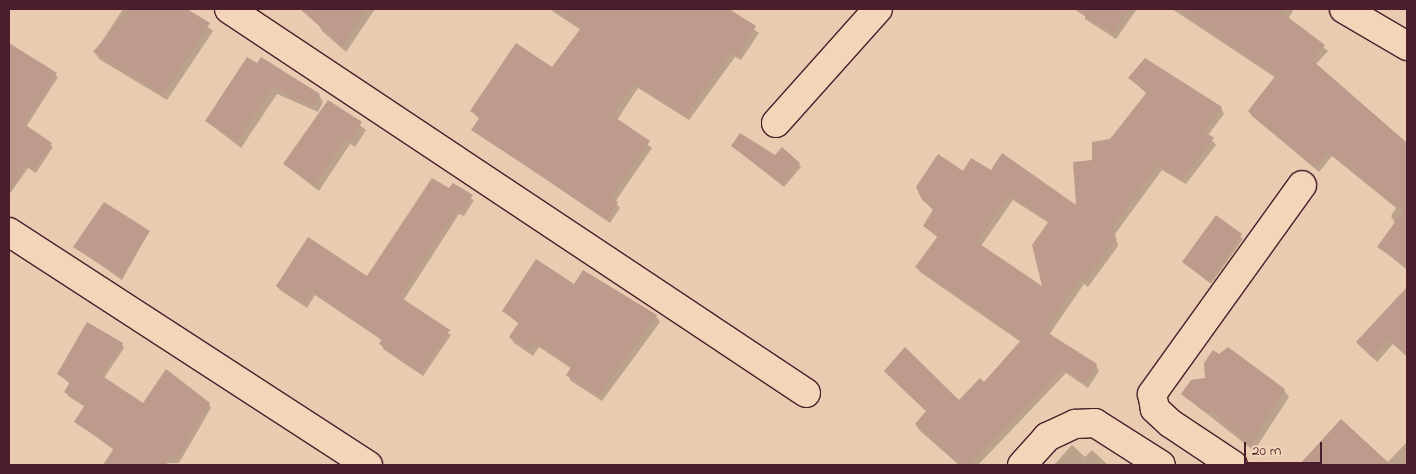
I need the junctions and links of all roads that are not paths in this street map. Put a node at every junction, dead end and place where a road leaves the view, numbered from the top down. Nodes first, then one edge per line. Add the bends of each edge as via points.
1 (229, 9) edge
2 (878, 9) edge
3 (1344, 9) edge
4 (1407, 46) edge
5 (776, 124) dead end
6 (1302, 185) dead end
7 (9, 232) edge
8 (806, 393) dead end
9 (368, 465) edge
10 (1022, 465) edge
11 (1161, 465) edge
12 (1233, 465) edge

1 - 8 street
2 - 5 street
3 - 4 street
6 - 12 street via 1152,394 1155,409 1170,423
7 - 9 street
10 - 11 street via 1047,437 1075,424 1095,423

